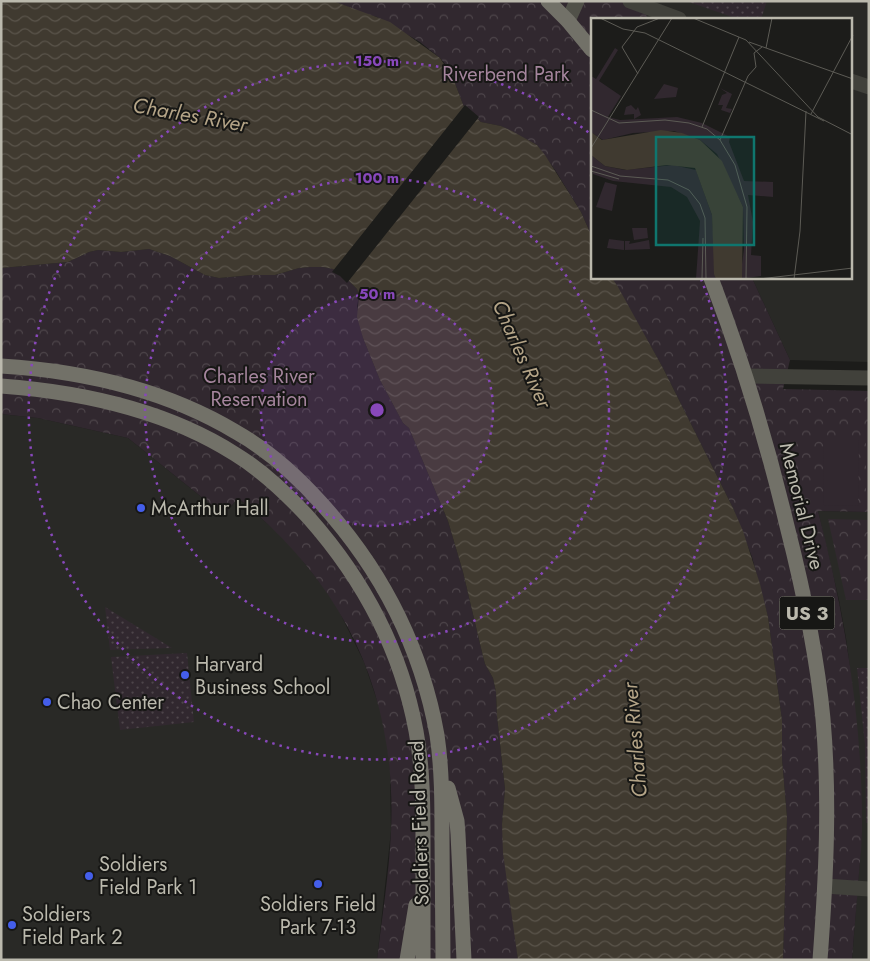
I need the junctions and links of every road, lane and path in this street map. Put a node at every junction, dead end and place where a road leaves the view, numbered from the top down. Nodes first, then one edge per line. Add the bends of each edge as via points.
1 (548, 1) edge
2 (577, 1) edge
3 (630, 1) edge
4 (676, 18) edge
5 (568, 21) junction
6 (591, 49) edge
7 (852, 81) edge
8 (869, 87) edge
9 (711, 279) edge
10 (1, 366) edge
11 (745, 376) junction
12 (869, 378) edge
13 (1, 386) edge
14 (439, 753) junction
15 (423, 859) junction
16 (825, 886) junction
17 (869, 889) edge
18 (407, 960) edge
19 (423, 960) edge
20 (442, 960) edge
21 (464, 960) edge
22 (820, 960) edge

1 - 5 highway
2 - 5 street
3 - 4 street
5 - 6 highway
7 - 8 street
9 - 11 highway, Memorial Drive / US 3
10 - 14 highway, Soldiers Field Road via 78,375 160,397 237,432 289,470 353,541 392,603 421,669
11 - 12 street
11 - 16 highway, Memorial Drive / US 3 via 790,538 816,666 823,720 827,800
13 - 15 highway, Soldiers Field Road via 49,390 105,402 185,428 236,454 259,471 319,529 369,599 403,676 420,760
14 - 20 highway, Soldiers Field Road
14 - 21 highway via 457,821
15 - 18 highway
15 - 19 highway, Soldiers Field Road
16 - 17 street
16 - 22 highway, Memorial Drive / US 3

